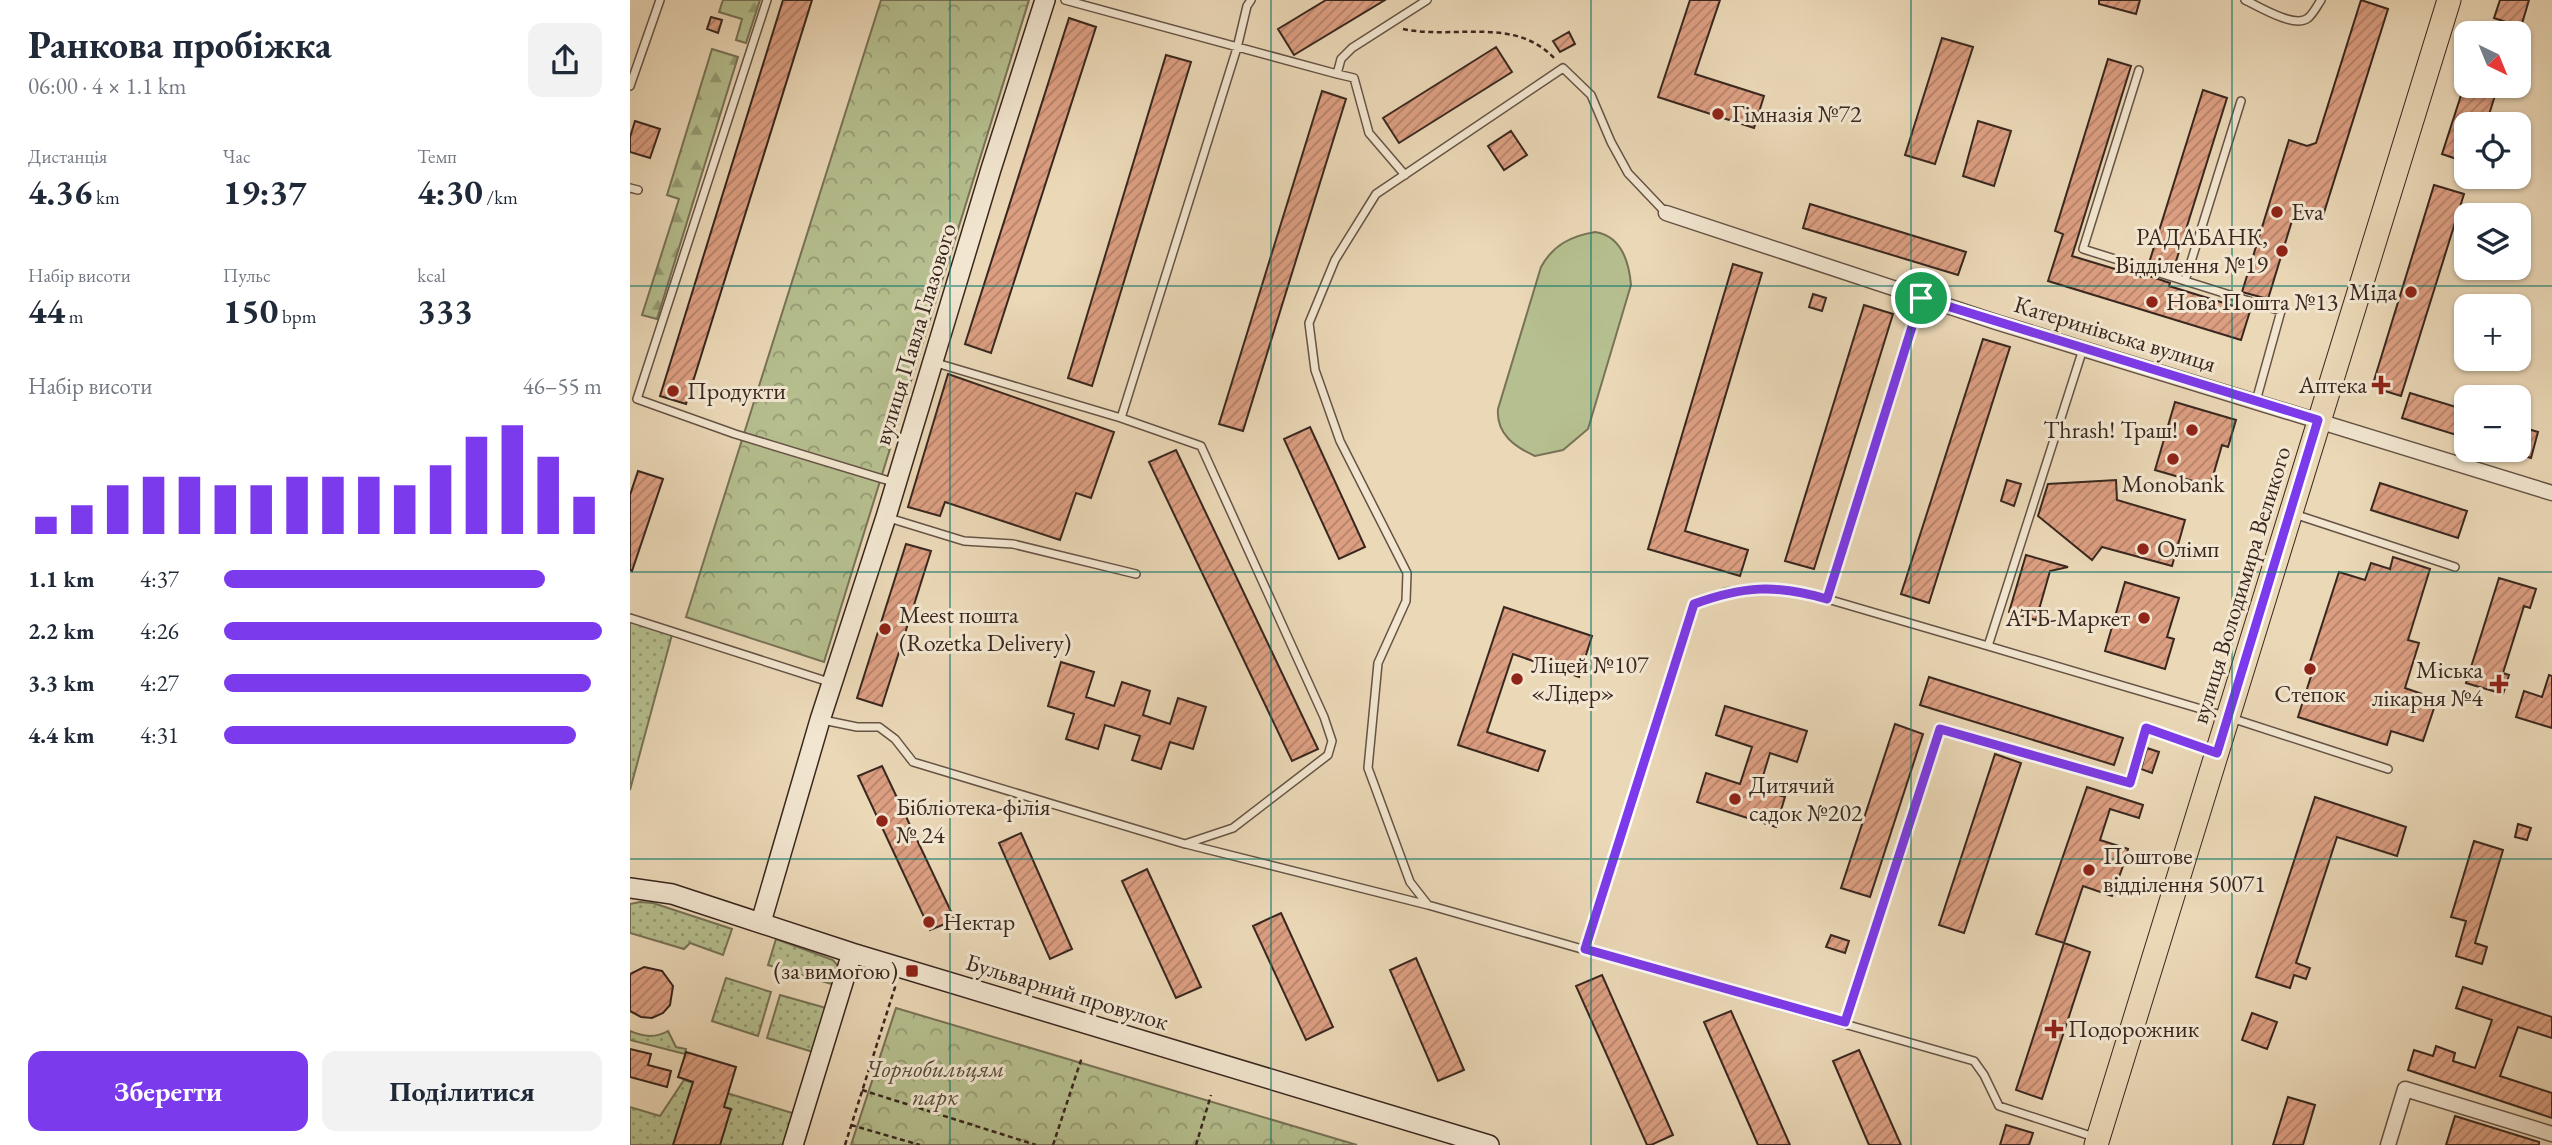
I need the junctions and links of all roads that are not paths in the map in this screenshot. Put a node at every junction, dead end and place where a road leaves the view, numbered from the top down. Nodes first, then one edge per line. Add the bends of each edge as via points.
1 (660, 0) edge
2 (767, 0) edge
3 (1045, 0) edge
4 (1065, 0) edge
5 (1251, 0) edge
6 (1427, 0) edge
7 (2245, 0) edge
8 (2321, 0) edge
9 (2444, 1) edge
10 (1237, 48) junction
11 (2139, 70) dead end
12 (1337, 75) junction
13 (630, 86) edge
14 (2241, 101) dead end
15 (1405, 175) junction
16 (1667, 213) joint
17 (2185, 281) junction
18 (1921, 298) junction
19 (2082, 349) junction
20 (932, 361) junction
21 (2256, 401) junction
22 (1121, 418) junction
23 (2318, 420) junction
24 (896, 483) junction
25 (2552, 493) edge
26 (2290, 513) junction
27 (886, 517) junction
28 (2455, 567) dead end
29 (1136, 574) dead end
30 (1827, 599) junction
31 (630, 618) edge
32 (1989, 646) junction
33 (833, 683) junction
34 (2228, 718) junction
35 (820, 720) junction
36 (2217, 753) junction
37 (2388, 769) dead end
38 (1185, 844) junction
39 (630, 888) edge
40 (1428, 905) junction
41 (761, 922) junction
42 (1585, 949) junction
43 (852, 953) junction
44 (1845, 1022) junction
45 (2552, 1134) edge
46 (2097, 1142) edge
47 (793, 1145) edge
48 (1489, 1145) edge
49 (2388, 1145) edge

1 - 13 lane
2 - 24 lane via 637,399
3 - 20 street, вулиця Павла Глазового
4 - 10 lane
5 - 10 lane
6 - 12 lane via 1352,48 1341,58
7 - 8 lane via 2301,22
9 - 23 main road, вулиця Володимира Великого
10 - 12 lane
10 - 22 lane
11 - 17 lane via 2083,249
12 - 15 lane via 1354,78 1369,133
14 - 17 lane
15 - 16 lane via 1563,68 1591,94 1628,173
15 - 40 lane via 1376,194 1335,260 1309,323 1315,370 1340,441 1407,573 1406,601 1378,663 1368,768 1410,882
16 - 18 street, Катеринівська вулиця
17 - 21 lane via 2281,311
18 - 19 street, Катеринівська вулиця
18 - 30 lane
19 - 21 street, Катеринівська вулиця
19 - 32 lane
20 - 22 lane
20 - 24 street, вулиця Павла Глазового
21 - 23 street, Катеринівська вулиця
22 - 38 lane via 1201,446 1332,741 1328,755 1233,828
23 - 25 street, Катеринівська вулиця
23 - 26 main road, вулиця Володимира Великого
24 - 27 street, вулиця Павла Глазового
26 - 28 lane
26 - 34 main road, вулиця Володимира Великого
27 - 29 lane via 964,541 1013,544
27 - 33 street, вулиця Павла Глазового
30 - 32 lane
30 - 42 lane via 1800,591 1755,588 1694,604
31 - 33 lane
32 - 34 lane
33 - 35 street, вулиця Павла Глазового
34 - 36 main road, вулиця Володимира Великого
34 - 37 lane
35 - 38 lane via 879,727 895,738 913,762
35 - 41 street, вулиця Павла Глазового
36 - 44 lane via 2146,728 2130,783 1940,729
36 - 46 main road, вулиця Володимира Великого
38 - 40 lane
39 - 41 street, Бульварний провулок via 672,894
40 - 42 lane
41 - 43 street, Бульварний провулок
42 - 44 lane
43 - 47 street
43 - 48 street, Бульварний провулок
44 - 46 lane via 1974,1061 1999,1106
45 - 49 street via 2405,1089

